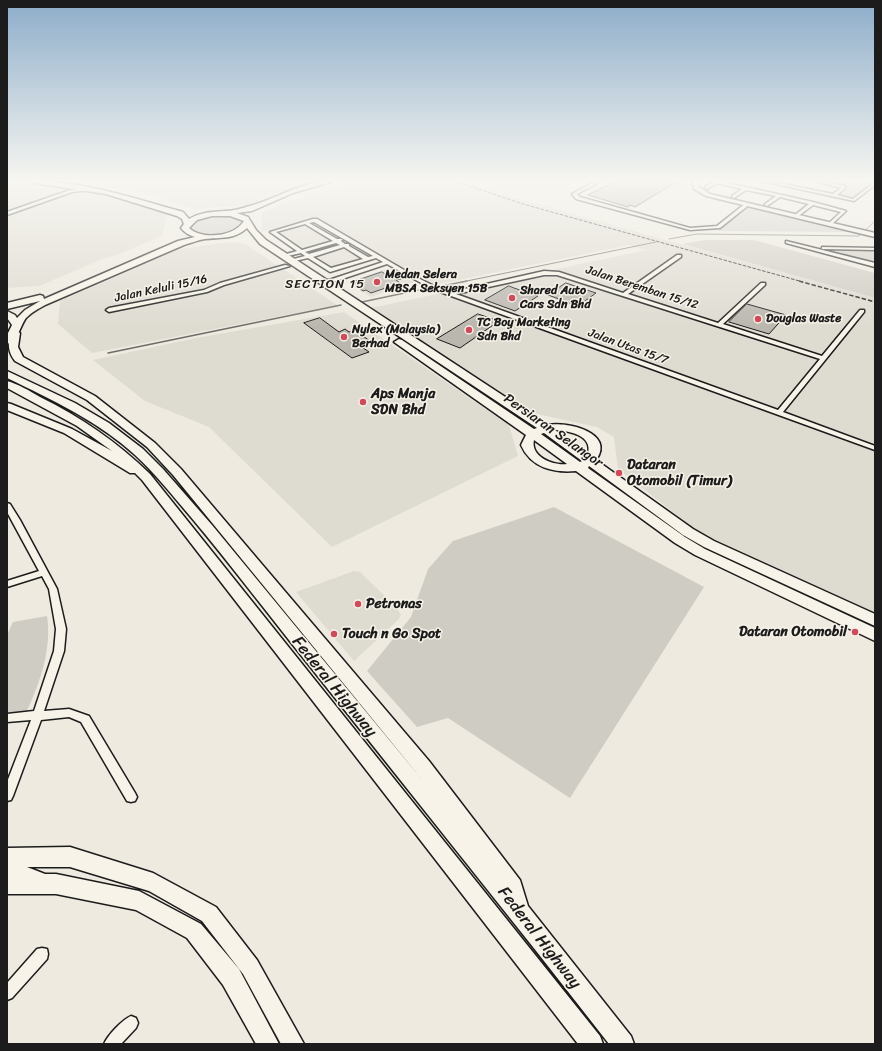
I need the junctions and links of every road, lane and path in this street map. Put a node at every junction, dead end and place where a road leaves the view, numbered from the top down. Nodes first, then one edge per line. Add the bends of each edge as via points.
1 (185, 230) edge
2 (190, 230) edge
3 (240, 230) edge
4 (253, 230) edge
5 (279, 230) edge
6 (318, 230) edge
7 (332, 230) edge
8 (855, 230) edge
9 (873, 234) edge
10 (226, 236) junction
11 (208, 237) junction
12 (346, 238) junction
13 (337, 241) junction
14 (788, 242) dead end
15 (353, 243) junction
16 (344, 246) junction
17 (811, 248) junction
18 (875, 248) edge
19 (301, 252) junction
20 (308, 256) junction
21 (377, 256) junction
22 (679, 256) dead end
23 (367, 259) junction
24 (288, 261) junction
25 (388, 262) junction
26 (875, 265) edge
27 (325, 283) junction
28 (763, 284) dead end
29 (452, 294) junction
30 (625, 294) junction
31 (7, 306) edge
32 (109, 310) dead end
33 (862, 310) dead end
34 (7, 314) edge
35 (719, 325) junction
36 (13, 333) edge
37 (822, 358) junction
38 (7, 374) edge
39 (7, 384) edge
40 (7, 406) edge
41 (779, 413) junction
42 (544, 428) junction
43 (533, 434) junction
44 (875, 448) edge
45 (139, 452) junction
46 (591, 461) junction
47 (578, 467) junction
48 (177, 472) junction
49 (146, 477) junction
50 (7, 506) edge
51 (11, 521) edge
52 (44, 572) junction
53 (7, 584) edge
54 (875, 620) edge
55 (875, 635) edge
56 (37, 717) junction
57 (7, 718) edge
58 (7, 796) edge
59 (131, 797) dead end
60 (7, 858) edge
61 (7, 872) edge
62 (7, 884) edge
63 (48, 884) junction
64 (518, 910) junction
65 (42, 954) dead end
66 (7, 993) edge
67 (131, 1023) dead end
68 (111, 1044) edge
69 (268, 1044) edge
70 (294, 1044) edge
71 (592, 1044) edge
72 (623, 1044) edge

1 - 31 main road via 177,241 49,295
2 - 11 main road via 198,236
3 - 10 main road
4 - 24 main road, Persiaran Selangor via 263,242
5 - 19 street via 272,232
6 - 13 street
7 - 12 street, Jalan Utas 15/7
8 - 9 street
10 - 11 main road
10 - 24 main road, Persiaran Selangor via 245,238
11 - 36 main road via 181,243 42,303 30,309
12 - 13 street
12 - 15 street, Jalan Utas 15/7
13 - 16 street
13 - 19 street
14 - 17 street
15 - 16 street
15 - 21 street, Jalan Utas 15/7
16 - 20 street
16 - 23 street
17 - 18 street
17 - 26 street
19 - 20 street
19 - 24 street
20 - 23 street via 332,270
20 - 24 street
21 - 23 street
21 - 25 street, Jalan Utas 15/7
22 - 30 street
24 - 27 main road, Persiaran Selangor
24 - 32 street, Jalan Keluli 15/16 via 205,291
24 - 43 main road, Persiaran Selangor
25 - 27 street
25 - 29 street, Jalan Utas 15/7 via 429,286
27 - 42 main road, Persiaran Selangor
28 - 35 street
29 - 30 street, Jalan Beremban 15/12 via 552,272
29 - 41 street, Jalan Utas 15/7
30 - 35 street, Jalan Beremban 15/12
33 - 37 street
34 - 36 main road via 12,317
35 - 37 street, Jalan Beremban 15/12
36 - 48 main road via 12,346 19,360 91,398 151,445
37 - 41 street
38 - 45 main road, Federal Highway via 105,425
39 - 49 main road, Federal Highway via 62,411 93,431 128,458
40 - 49 main road via 68,431
41 - 44 street, Jalan Utas 15/7
42 - 43 main road
42 - 46 main road, Persiaran Selangor
42 - 46 main road via 566,427 586,435 596,448
43 - 47 main road, Persiaran Selangor
43 - 47 main road via 528,440 527,447 536,460 556,468
45 - 48 main road via 156,458
45 - 64 main road, Federal Highway via 187,504
46 - 47 main road
46 - 54 main road, Persiaran Selangor via 698,538
47 - 55 main road, Persiaran Selangor via 700,552
48 - 64 main road via 423,767 513,887
49 - 71 main road, Federal Highway
50 - 51 street
51 - 52 street
52 - 53 street
52 - 56 street via 56,598 61,628 58,651
56 - 57 street
56 - 58 street
56 - 59 street via 68,713 85,719
60 - 70 main road via 70,857 153,883 209,914 250,967
61 - 63 main road
62 - 63 main road
63 - 69 main road via 139,901 194,931 231,977
64 - 72 main road, Federal Highway
65 - 66 street
67 - 68 street

